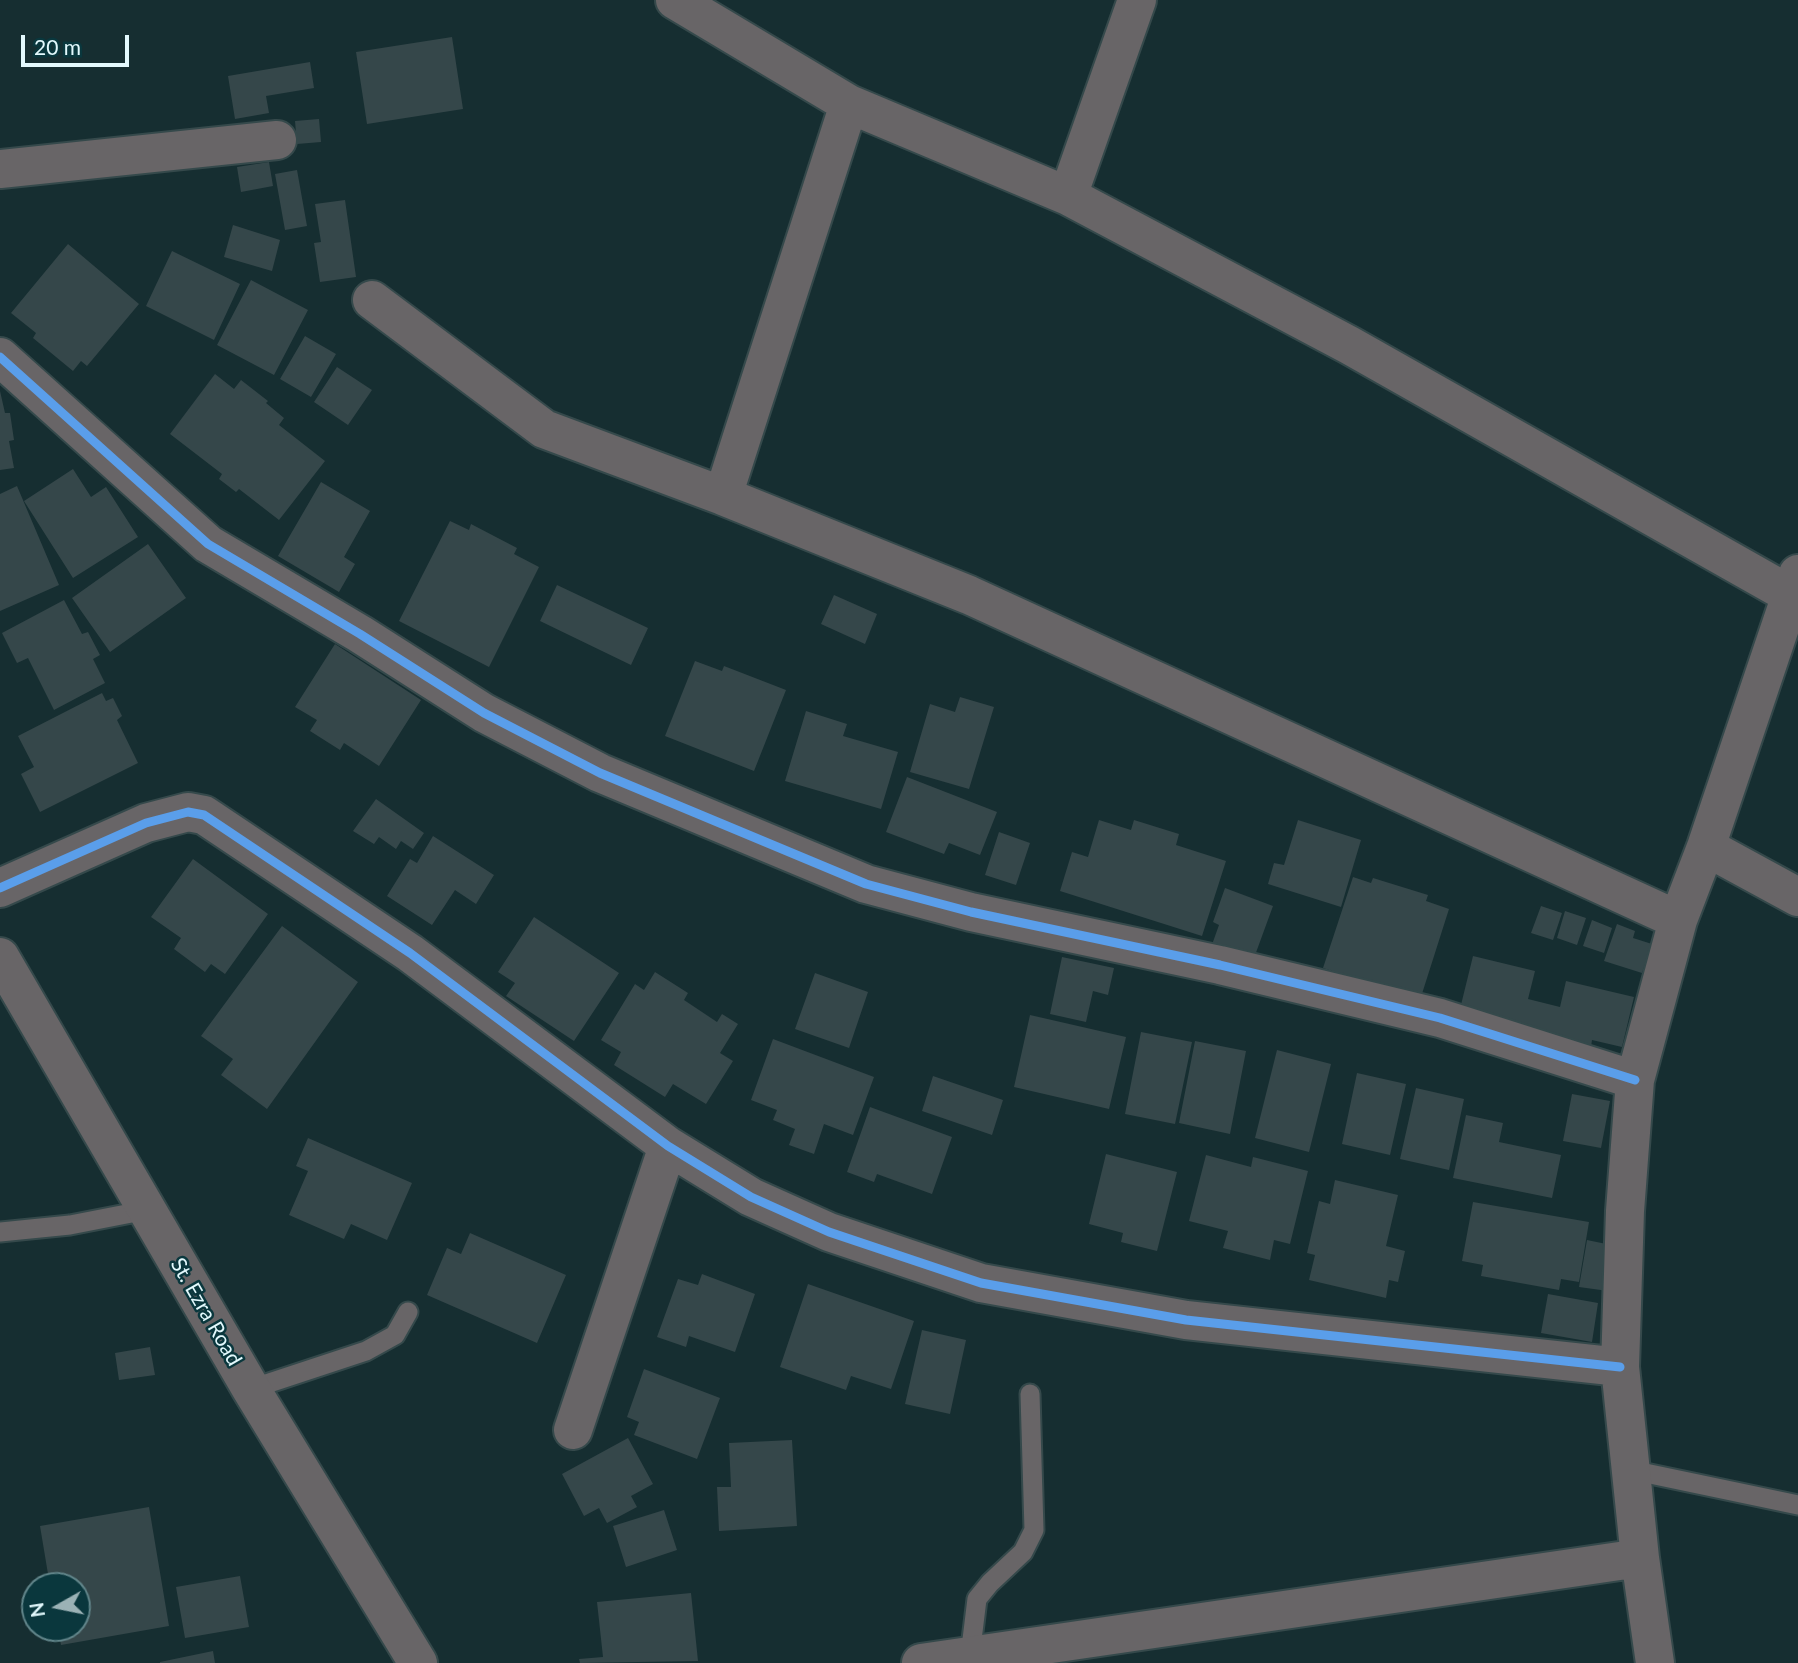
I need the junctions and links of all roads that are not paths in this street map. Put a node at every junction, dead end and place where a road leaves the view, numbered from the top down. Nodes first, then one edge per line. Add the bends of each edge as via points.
1 (675, 0) edge
2 (1137, 0) edge
3 (849, 104) junction
4 (277, 140) dead end
5 (0, 169) edge
6 (1068, 196) junction
7 (372, 300) dead end
8 (0, 357) edge
9 (723, 496) junction
10 (1795, 590) edge
11 (1706, 847) junction
12 (0, 888) edge
13 (1798, 897) edge
14 (1678, 919) junction
15 (0, 957) edge
16 (1635, 1080) junction
17 (668, 1146) junction
18 (147, 1210) junction
19 (0, 1232) edge
20 (408, 1312) dead end
21 (1620, 1367) junction
22 (251, 1389) junction
23 (1030, 1394) dead end
24 (573, 1430) dead end
25 (1631, 1470) junction
26 (1798, 1505) edge
27 (1640, 1558) junction
28 (970, 1656) junction
29 (418, 1663) edge
30 (921, 1663) edge
31 (1655, 1663) edge

1 - 3 street
2 - 6 street
3 - 6 street
3 - 9 street
4 - 5 street
6 - 10 street
7 - 9 street via 544,429
8 - 16 street via 208,544 484,713 600,774 866,884 1440,1018
9 - 14 street via 969,595
10 - 11 street
11 - 13 street
11 - 14 street
12 - 17 street via 146,823 188,812 204,815 410,953
14 - 16 street
15 - 18 street, St. Ezra Road
16 - 21 street
17 - 21 street via 751,1197 829,1232 981,1283 1186,1320
17 - 24 street
18 - 19 lane
18 - 22 street, St. Ezra Road
20 - 22 lane via 396,1335 366,1351
21 - 25 street
22 - 29 street, St. Ezra Road
23 - 28 lane via 1034,1530 1023,1552 977,1599
25 - 26 lane
25 - 27 street
27 - 28 street
27 - 31 street
28 - 30 street

